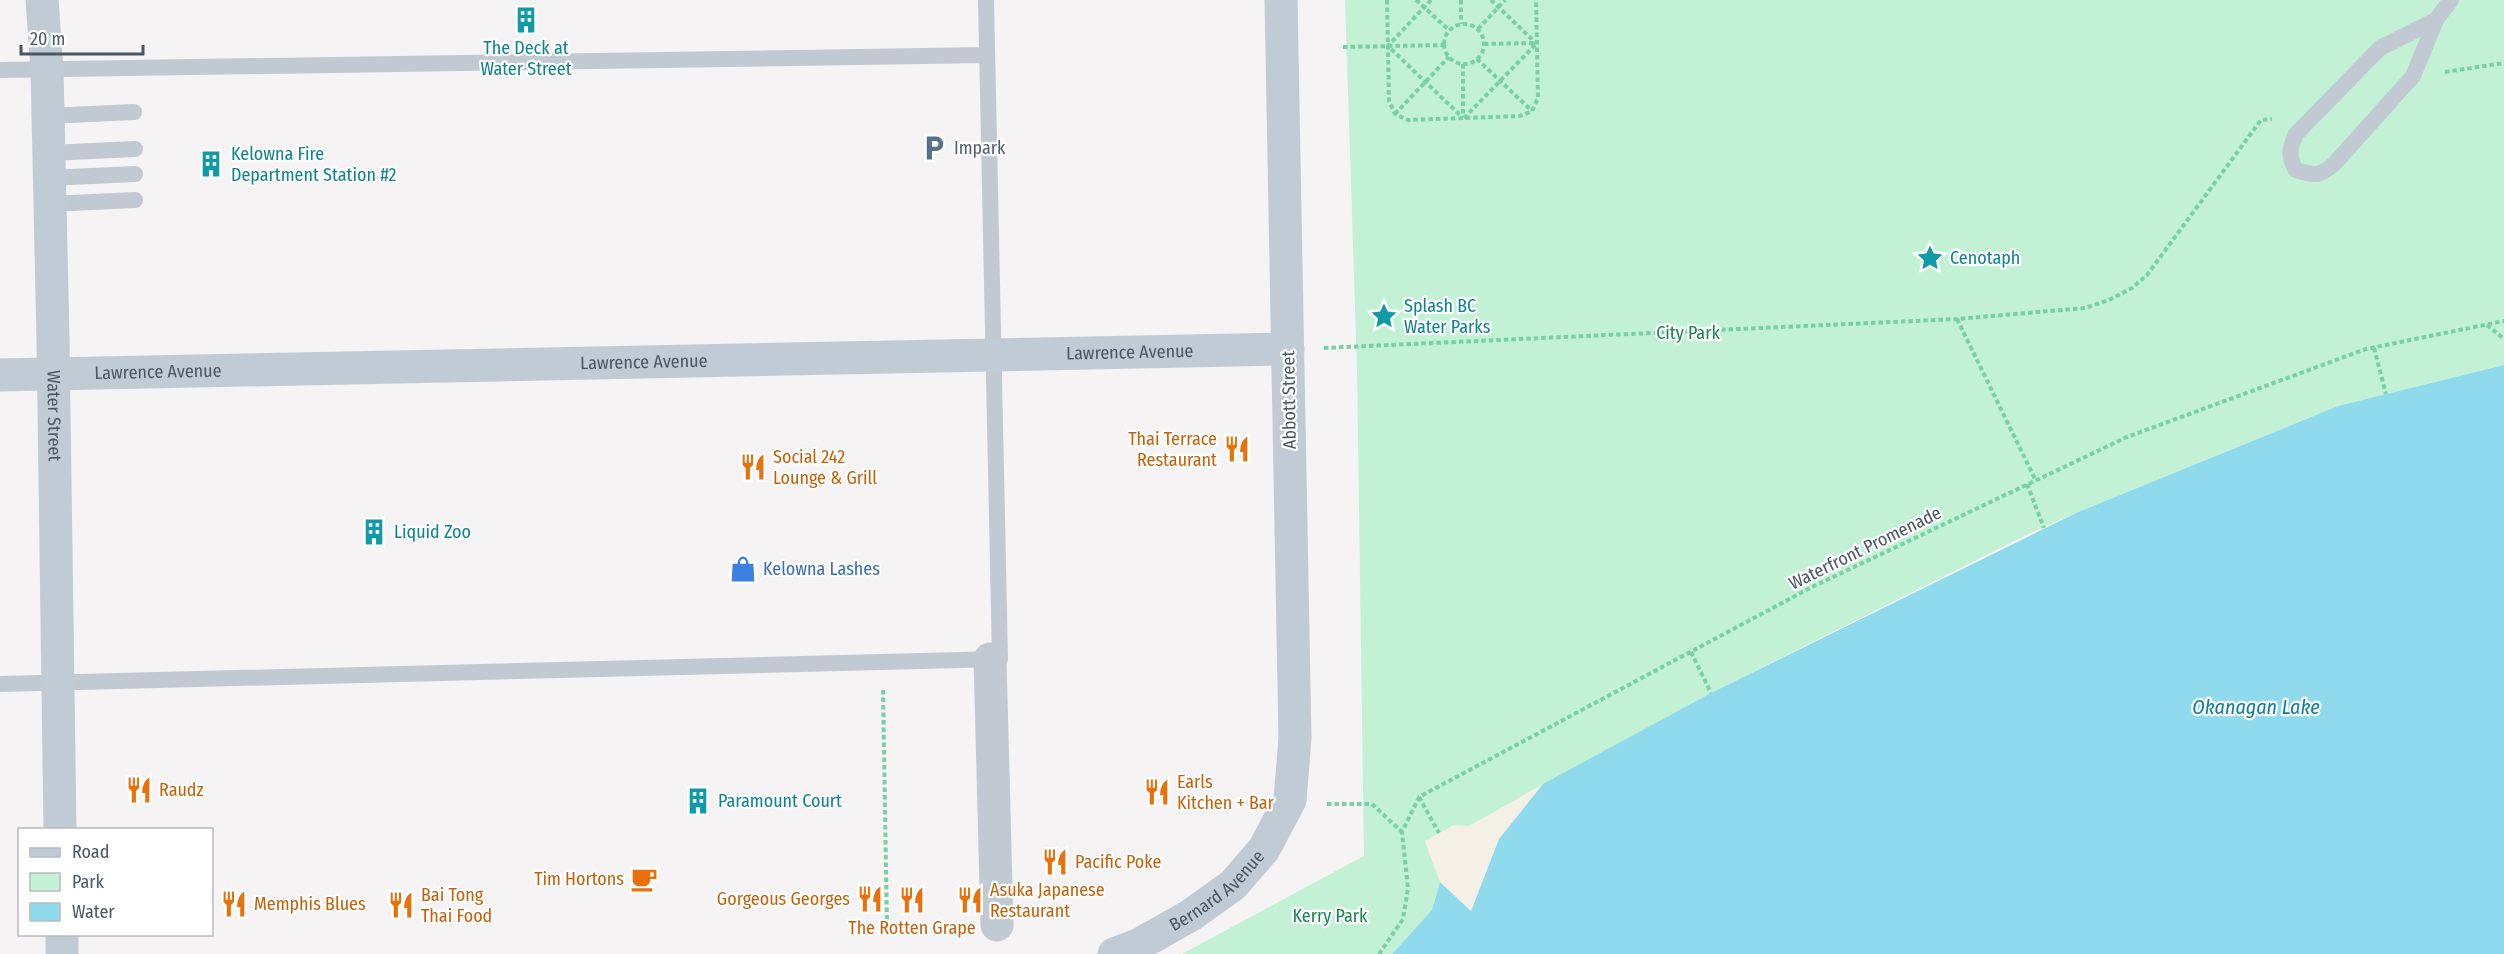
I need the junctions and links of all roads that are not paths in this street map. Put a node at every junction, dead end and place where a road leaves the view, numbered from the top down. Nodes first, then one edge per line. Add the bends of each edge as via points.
1 (42, 0) edge
2 (986, 0) edge
3 (1281, 0) edge
4 (2451, 0) edge
5 (2436, 20) junction
6 (987, 55) junction
7 (47, 69) junction
8 (0, 70) edge
9 (134, 112) dead end
10 (48, 116) junction
11 (135, 149) dead end
12 (135, 174) dead end
13 (49, 178) junction
14 (135, 200) dead end
15 (1288, 349) junction
16 (993, 356) junction
17 (53, 374) junction
18 (0, 375) edge
19 (990, 659) junction
20 (58, 683) junction
21 (0, 684) edge
22 (1290, 800) joint
23 (60, 828) edge
24 (997, 925) dead end
25 (62, 936) edge
26 (62, 954) edge
27 (1114, 954) edge

1 - 7 main road, Water Street
2 - 6 lane
3 - 15 main road, Abbott Street
4 - 5 lane
5 - 5 lane via 2380,48 2296,134 2289,159 2296,170 2310,175 2324,174 2330,168 2413,76
6 - 7 lane
6 - 16 lane
7 - 8 lane
7 - 10 main road, Water Street
9 - 10 lane
10 - 13 main road, Water Street
11 - 13 lane
12 - 13 lane
13 - 14 lane
13 - 17 main road, Water Street
15 - 16 main road, Lawrence Avenue
15 - 22 main road, Abbott Street via 1295,738
16 - 17 main road, Lawrence Avenue
16 - 19 lane via 1000,659
17 - 18 main road, Lawrence Avenue
17 - 20 main road, Water Street
19 - 20 lane
19 - 24 street
20 - 21 lane
20 - 23 main road, Water Street
22 - 27 main road, Bernard Avenue via 1264,849 1233,885 1191,915
25 - 26 main road

